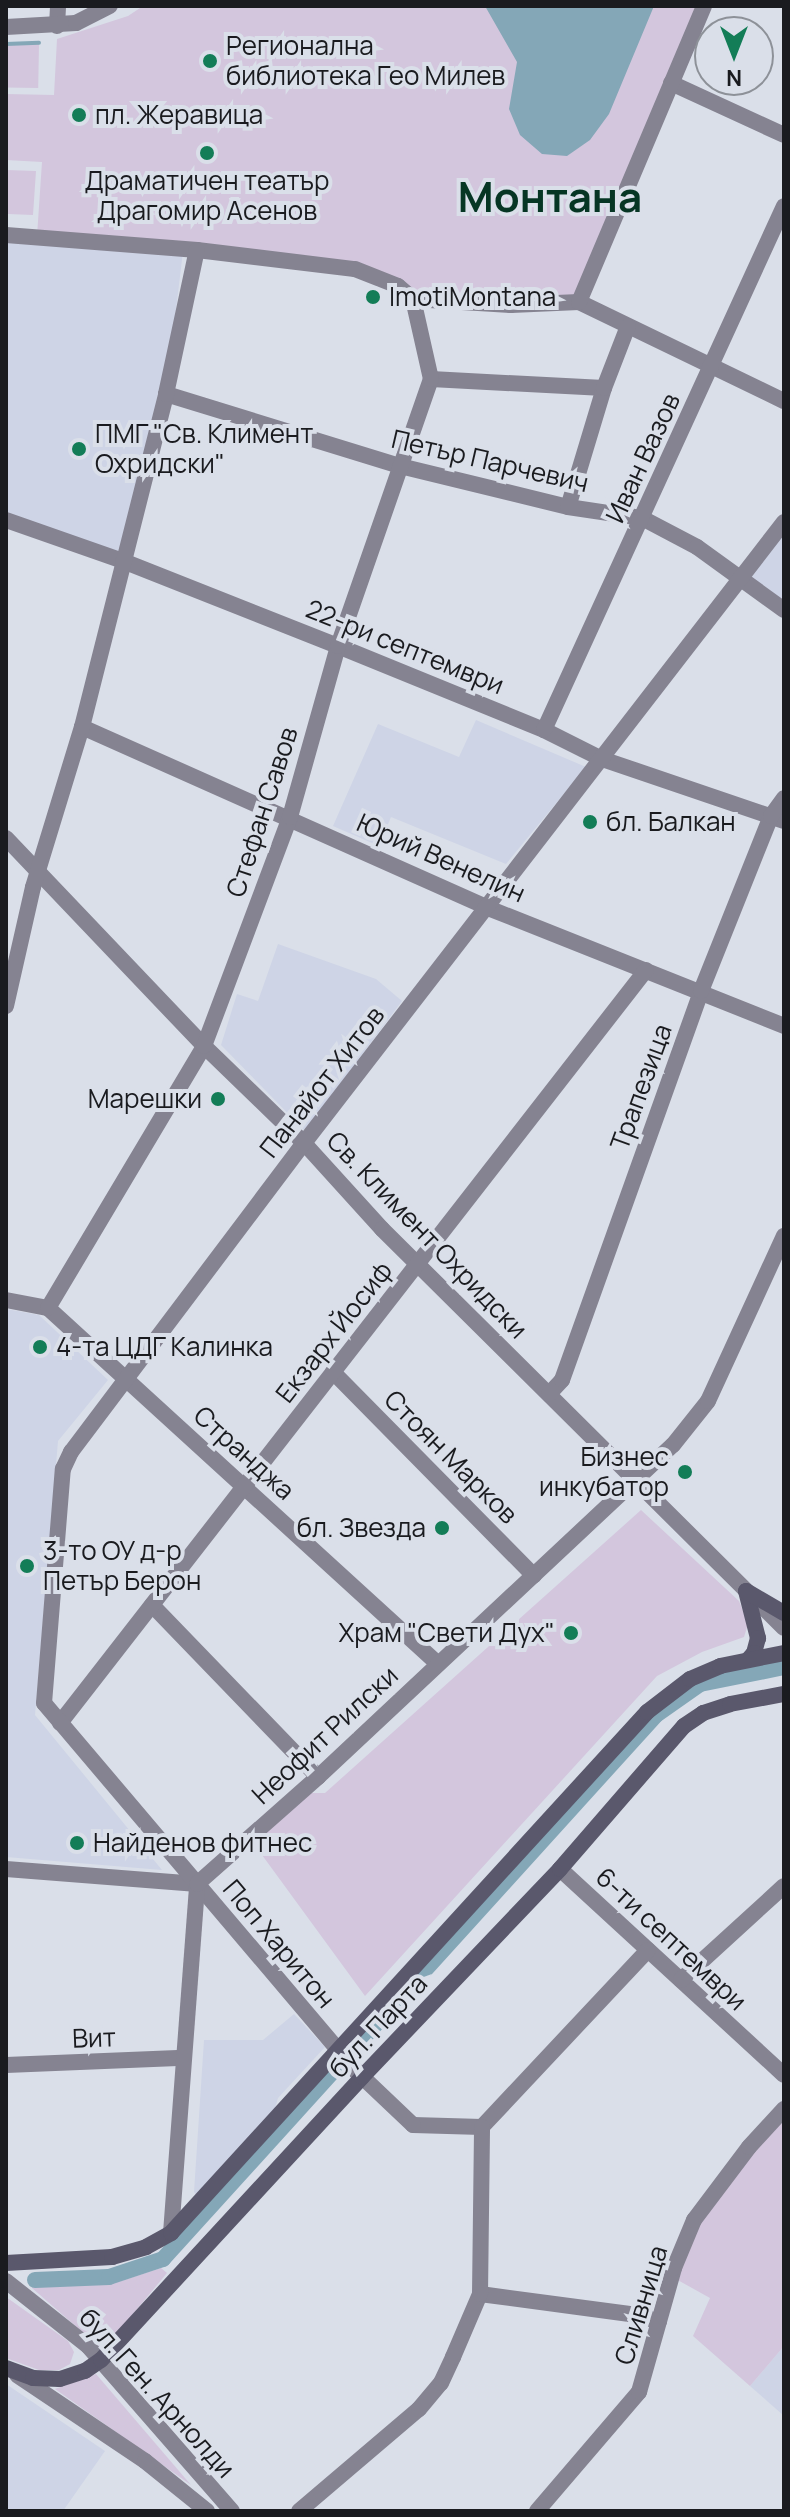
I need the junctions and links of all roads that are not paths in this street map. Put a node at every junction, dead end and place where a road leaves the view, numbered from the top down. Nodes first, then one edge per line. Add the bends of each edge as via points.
1 (58, 6) edge
2 (110, 6) edge
3 (704, 6) edge
4 (57, 26) junction
5 (6, 27) edge
6 (671, 83) junction
7 (784, 135) edge
8 (784, 206) edge
9 (6, 235) edge
10 (190, 251) junction
11 (413, 299) junction
12 (579, 302) junction
13 (628, 326) junction
14 (713, 365) junction
15 (431, 379) junction
16 (604, 388) junction
17 (166, 394) junction
18 (784, 401) edge
19 (400, 466) junction
20 (568, 507) junction
21 (642, 518) junction
22 (6, 520) edge
23 (784, 522) edge
24 (123, 561) junction
25 (739, 580) junction
26 (784, 610) edge
27 (338, 646) junction
28 (82, 727) junction
29 (544, 730) junction
30 (602, 759) junction
31 (784, 798) edge
32 (290, 817) junction
33 (777, 818) edge
34 (6, 838) edge
35 (38, 872) junction
36 (488, 908) junction
37 (646, 970) junction
38 (8, 982) edge
39 (701, 991) junction
40 (6, 1006) edge
41 (784, 1026) edge
42 (204, 1046) junction
43 (304, 1143) junction
44 (784, 1236) edge
45 (417, 1264) junction
46 (777, 1271) edge
47 (6, 1300) edge
48 (48, 1308) junction
49 (333, 1372) junction
50 (126, 1379) junction
51 (549, 1394) junction
52 (636, 1479) junction
53 (244, 1486) junction
54 (534, 1576) junction
55 (746, 1591) junction
56 (152, 1605) junction
57 (784, 1613) edge
58 (784, 1628) edge
59 (784, 1653) edge
60 (748, 1660) junction
61 (437, 1663) junction
62 (784, 1694) edge
63 (60, 1723) junction
64 (318, 1777) junction
65 (6, 1869) edge
66 (560, 1869) junction
67 (197, 1884) junction
68 (784, 1886) edge
69 (648, 1950) junction
70 (681, 1980) junction
71 (184, 2058) junction
72 (350, 2064) junction
73 (6, 2065) edge
74 (784, 2075) edge
75 (784, 2109) edge
76 (482, 2127) junction
77 (171, 2233) junction
78 (6, 2263) edge
79 (6, 2281) edge
80 (480, 2294) junction
81 (659, 2321) junction
82 (101, 2360) junction
83 (9, 2370) edge
84 (207, 2511) edge
85 (232, 2511) edge
86 (299, 2511) edge
87 (537, 2511) edge

1 - 4 street
2 - 4 street
3 - 6 street
4 - 5 street
6 - 7 street
6 - 12 street
8 - 14 street, Иван Вазов
9 - 10 street
10 - 11 street via 355,269 398,286
10 - 17 street
11 - 12 street via 511,305
11 - 15 street
12 - 13 street
13 - 14 street
13 - 16 street
14 - 18 street
14 - 21 street, Иван Вазов
15 - 16 street
15 - 19 street, Стефан Савов
16 - 20 street
17 - 19 street, Петър Парчевич
17 - 24 street
19 - 20 street, Петър Парчевич
19 - 27 street, Стефан Савов
20 - 21 street, Петър Парчевич
21 - 25 street, Петър Парчевич via 697,547
21 - 29 street, Иван Вазов
22 - 24 street, 22-ри септември
23 - 25 street, Панайот Хитов
24 - 27 street, 22-ри септември
24 - 28 street
25 - 26 street, Петър Парчевич
25 - 30 street, Панайот Хитов
27 - 29 street, 22-ри септември
27 - 32 street, Стефан Савов
28 - 32 street, Юрий Венелин
28 - 35 street
29 - 30 street, 22-ри септември
30 - 33 street, 22-ри септември
30 - 36 street, Панайот Хитов
31 - 33 street, Трапезица
32 - 36 street, Юрий Венелин
32 - 42 street, Стефан Савов
33 - 39 street, Трапезица
34 - 35 street, Св. Климент Охридски
35 - 38 street
35 - 42 street, Св. Климент Охридски
36 - 37 street, Юрий Венелин
36 - 43 street, Панайот Хитов
37 - 39 street, Юрий Венелин
37 - 45 street, Екзарх Йосиф
38 - 40 street
39 - 41 street, Юрий Венелин
39 - 51 street, Трапезица via 562,1380
42 - 43 street, Св. Климент Охридски
42 - 48 street, Стефан Савов
43 - 45 street, Св. Климент Охридски
43 - 50 street, Панайот Хитов
44 - 46 street, Неофит Рилски
45 - 49 street, Екзарх Йосиф
45 - 51 street, Св. Климент Охридски
46 - 52 street, Неофит Рилски via 708,1401 673,1445
47 - 48 street
48 - 50 street, Странджа
49 - 53 street, Екзарх Йосиф
49 - 54 street, Стоян Марков
50 - 53 street, Странджа
50 - 63 street, Панайот Хитов via 63,1469 44,1696
51 - 52 street, Св. Климент Охридски
52 - 54 street, Неофит Рилски
52 - 55 street, Св. Климент Охридски
53 - 56 street, Екзарх Йосиф
53 - 61 street, Странджа
54 - 61 street, Неофит Рилски
55 - 57 main road
55 - 58 street, Св. Климент Охридски
55 - 60 main road via 758,1638
56 - 63 street, Екзарх Йосиф
56 - 64 street
59 - 60 main road, бул. Парта
60 - 72 main road, бул. Парта via 690,1679 647,1712
61 - 64 street, Неофит Рилски
62 - 66 main road, бул. Парта via 730,1704 684,1726
63 - 67 street, Поп Харитон
64 - 67 street, Неофит Рилски
65 - 67 street
66 - 69 street, 6-ти септември
66 - 72 main road, бул. Парта
67 - 71 street
67 - 72 street, Поп Харитон
68 - 70 street
69 - 70 street, 6-ти септември
69 - 76 street
70 - 74 street, 6-ти септември
71 - 73 street, Вит
71 - 77 street
72 - 76 street, Поп Харитон via 413,2125
72 - 77 main road, бул. Парта
72 - 82 main road, бул. Парта
75 - 81 street, Сливница via 694,2220
76 - 80 street
77 - 78 main road, бул. Парта via 112,2257
79 - 82 street, бул. Ген. Арнолди
80 - 81 street
80 - 86 street via 441,2383 419,2409
81 - 87 street, Сливница via 639,2392
82 - 83 main road, бул. Парта via 60,2379
82 - 85 street, бул. Ген. Арнолди
83 - 84 street, бул. Ген. Арнолди via 145,2461

